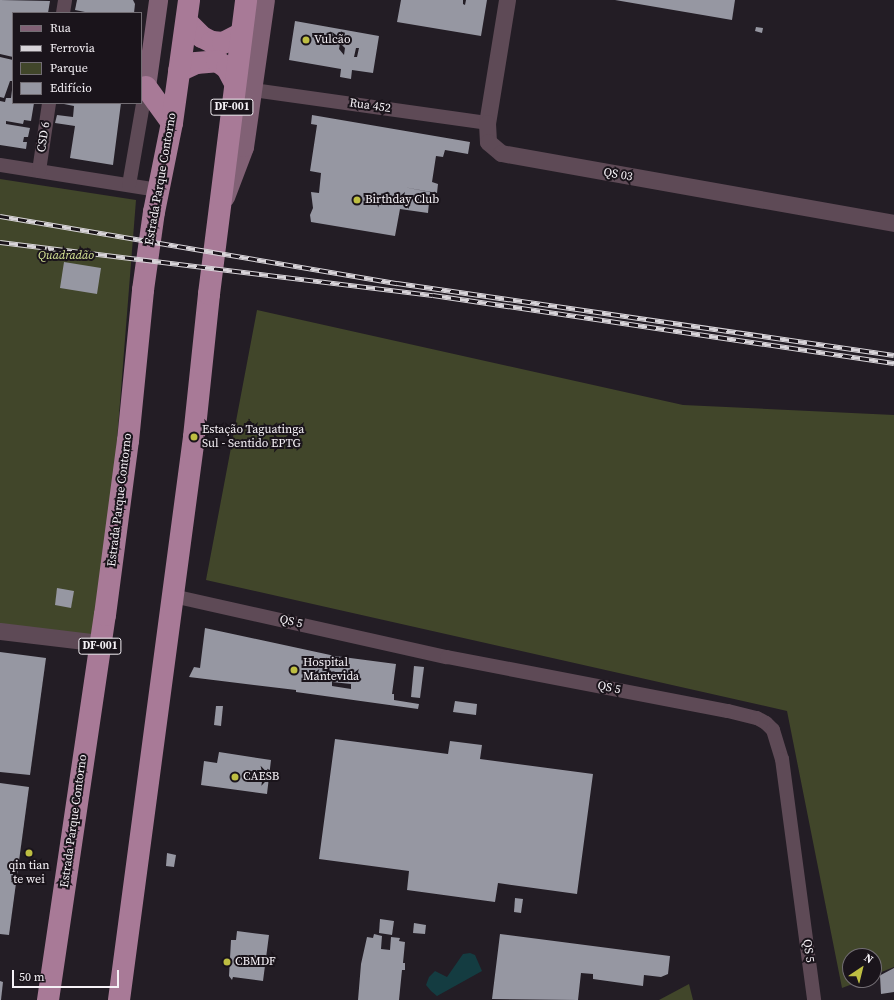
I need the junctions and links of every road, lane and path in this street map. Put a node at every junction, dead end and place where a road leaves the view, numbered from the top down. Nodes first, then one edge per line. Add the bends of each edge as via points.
1 (65, 0) edge
2 (158, 0) edge
3 (189, 0) edge
4 (246, 0) edge
5 (265, 0) edge
6 (507, 0) edge
7 (63, 12) edge
8 (187, 22) junction
9 (242, 34) junction
10 (147, 41) edge
11 (179, 71) junction
12 (244, 86) junction
13 (146, 87) junction
14 (49, 104) edge
15 (172, 123) junction
16 (488, 123) junction
17 (0, 165) edge
18 (39, 171) junction
19 (129, 185) junction
20 (158, 190) junction
21 (894, 223) edge
22 (173, 596) junction
23 (0, 631) edge
24 (101, 643) junction
25 (48, 1000) edge
26 (119, 1000) edge
27 (814, 1000) edge

1 - 7 street
2 - 10 main road
3 - 8 highway, Estrada Parque Contorno / DF-001
4 - 9 highway, DF-001
5 - 12 main road
6 - 16 street, QS 03
8 - 9 highway via 202,37 212,42 223,43
8 - 11 highway, Estrada Parque Contorno / DF-001
9 - 12 highway, DF-001
10 - 13 main road
11 - 12 highway via 196,63 218,61
11 - 15 highway, Estrada Parque Contorno / DF-001
12 - 16 street, Rua 452
12 - 22 highway, DF-001 via 219,212
13 - 15 highway
13 - 19 street
14 - 18 street, CSD 6
15 - 20 highway, Estrada Parque Contorno / DF-001
16 - 21 street, QS 03 via 488,142 509,157
17 - 18 street
18 - 19 street
19 - 20 street
20 - 24 highway, Estrada Parque Contorno / DF-001 via 143,290 128,433
22 - 26 highway, DF-001
22 - 27 street, QS 5 via 447,657 728,711 766,722 773,730 782,759
23 - 24 street
24 - 25 highway, Estrada Parque Contorno / DF-001

